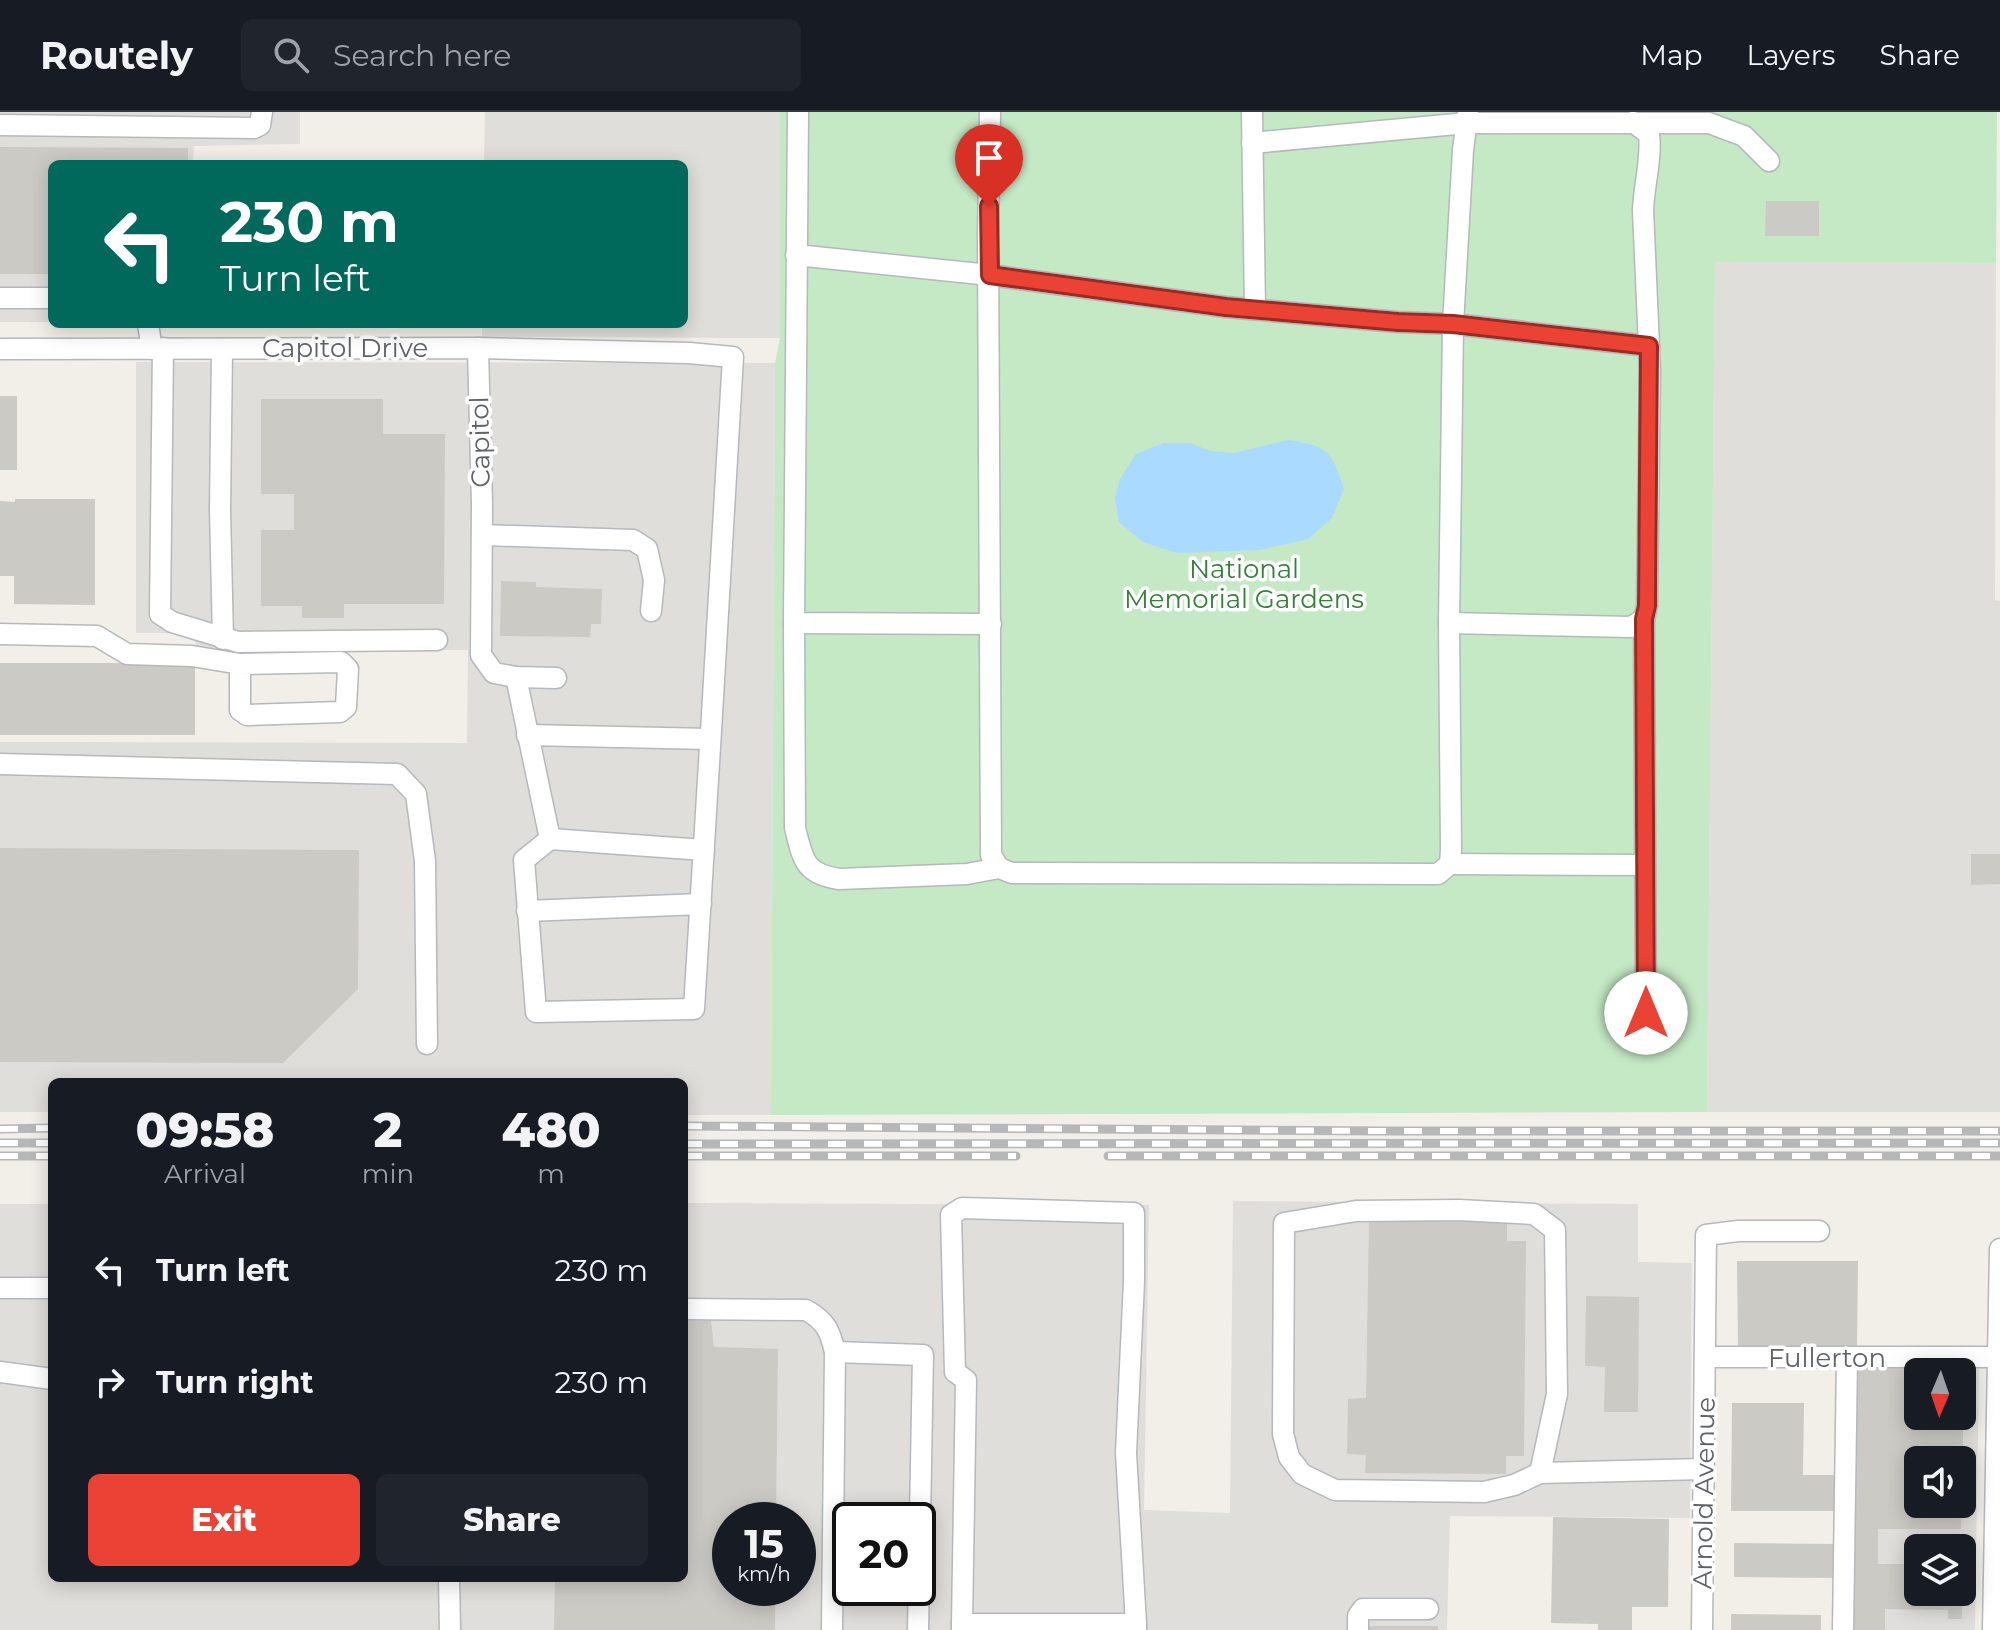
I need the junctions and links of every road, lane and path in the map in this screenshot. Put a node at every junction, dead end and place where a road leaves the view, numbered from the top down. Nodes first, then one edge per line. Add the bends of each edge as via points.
1 (262, 112) edge
2 (798, 112) edge
3 (990, 112) edge
4 (1252, 112) edge
5 (1467, 118) edge
6 (205, 120) edge
7 (1718, 120) edge
8 (1633, 122) junction
9 (0, 125) edge
10 (1252, 143) junction
11 (1769, 161) dead end
12 (796, 255) junction
13 (990, 275) junction
14 (0, 298) edge
15 (48, 298) edge
16 (1255, 309) junction
17 (1453, 324) junction
18 (150, 328) edge
19 (1649, 346) junction
20 (158, 348) junction
21 (478, 348) junction
22 (0, 349) edge
23 (222, 349) junction
24 (482, 535) junction
25 (651, 611) dead end
26 (1644, 619) junction
27 (794, 623) junction
28 (1449, 623) junction
29 (991, 624) junction
30 (0, 634) edge
31 (223, 639) junction
32 (437, 640) dead end
33 (240, 664) junction
34 (516, 677) junction
35 (556, 678) dead end
36 (527, 735) junction
37 (710, 739) junction
38 (0, 764) edge
39 (550, 839) junction
40 (704, 850) junction
41 (1450, 864) junction
42 (1645, 865) junction
43 (999, 868) junction
44 (701, 904) junction
45 (527, 911) junction
46 (1646, 1013) dead end
47 (427, 1044) dead end
48 (1819, 1231) dead end
49 (2000, 1249) edge
50 (0, 1288) edge
51 (48, 1288) edge
52 (688, 1309) edge
53 (835, 1352) junction
54 (1705, 1357) junction
55 (1997, 1357) junction
56 (1847, 1358) junction
57 (0, 1372) edge
58 (48, 1378) edge
59 (1704, 1469) junction
60 (1540, 1473) junction
61 (449, 1582) edge
62 (1428, 1609) dead end
63 (962, 1627) edge
64 (1136, 1627) edge
65 (450, 1630) edge
66 (832, 1630) edge
67 (918, 1630) edge
68 (1358, 1630) edge
69 (1702, 1630) edge
70 (1843, 1630) edge
71 (1993, 1630) edge

1 - 6 street via 260,125 254,128
2 - 12 street
3 - 13 street
4 - 10 street
5 - 8 street
5 - 10 street
5 - 17 street
6 - 9 street
7 - 8 street
7 - 11 street
8 - 19 street via 1649,134 1651,153 1643,210
10 - 16 street
12 - 13 street
12 - 27 street
13 - 16 street
13 - 29 street
14 - 15 street
16 - 17 street
17 - 19 street
17 - 28 street
18 - 20 street
19 - 26 street
20 - 22 street, Capitol Drive
20 - 23 street, Capitol Drive
20 - 31 street via 160,614
21 - 23 street, Capitol Drive
21 - 24 street, Capitol
21 - 37 street, Capitol Drive via 733,357
23 - 31 street
24 - 25 street via 633,540 647,549 654,580
24 - 34 street, Capitol via 481,655 494,673
26 - 28 street via 1631,627
26 - 42 street
27 - 29 street
27 - 43 street via 795,828 803,858 819,876 839,879
28 - 41 street
29 - 43 street via 991,855
30 - 33 street via 97,636 127,654
31 - 32 street
33 - 33 street via 341,662 348,669 346,707 340,712 247,715 240,710
34 - 35 street
34 - 36 street
36 - 37 street
36 - 39 street
37 - 40 street
38 - 47 street via 397,774 416,794 425,861
39 - 40 street
39 - 45 street via 524,860
40 - 44 street
41 - 42 street
41 - 43 street via 1438,874 1012,873
42 - 46 street
44 - 45 street
44 - 45 street via 694,1009 536,1012
48 - 54 street, Arnold Avenue via 1706,1235
49 - 55 street
50 - 51 street
52 - 53 street via 806,1310 829,1329
53 - 66 street
53 - 67 street via 923,1355
54 - 56 street, Fullerton
54 - 59 street, Arnold Avenue
55 - 56 street, Fullerton
55 - 71 street
56 - 70 street
57 - 58 street
59 - 60 street
59 - 69 street, Arnold Avenue
60 - 60 street via 1484,1492 1335,1490 1302,1474 1289,1457 1283,1434 1284,1223 1356,1211 1459,1210 1534,1214 1555,1230 1557,1394
61 - 65 street
62 - 68 street via 1363,1609
63 - 64 street
63 - 64 street via 966,1380 955,1372 951,1215 962,1208 1134,1213 1126,1453

